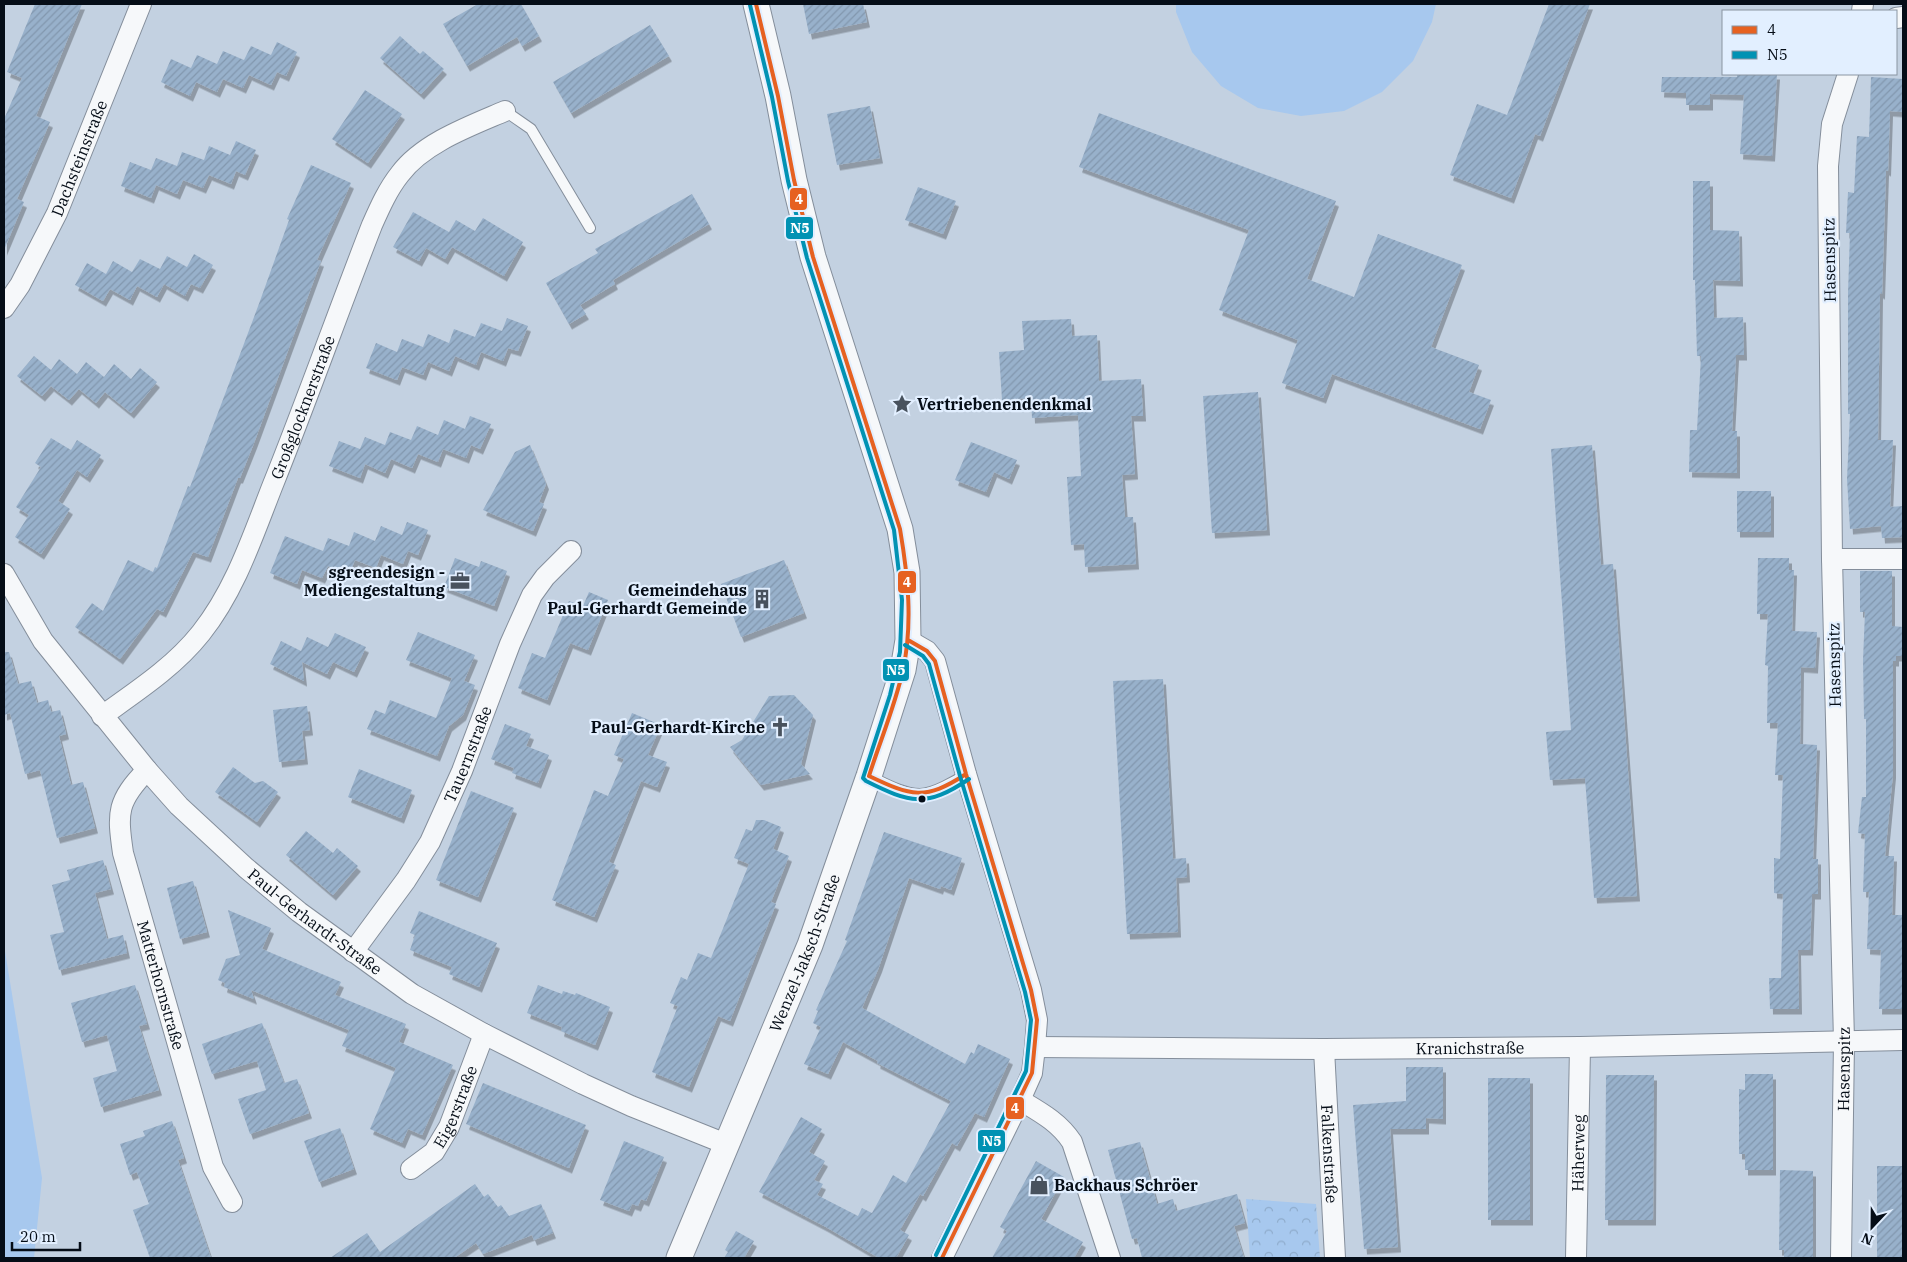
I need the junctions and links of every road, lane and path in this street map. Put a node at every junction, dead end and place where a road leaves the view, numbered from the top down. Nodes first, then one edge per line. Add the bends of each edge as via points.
1 (141, 4) edge
2 (756, 4) edge
3 (1848, 75) edge
4 (504, 110) joint
5 (590, 228) dead end
6 (4, 308) edge
7 (571, 551) dead end
8 (1832, 559) junction
9 (1903, 559) edge
10 (4, 574) edge
11 (908, 640) junction
12 (102, 716) junction
13 (147, 770) junction
14 (966, 774) junction
15 (869, 776) junction
16 (353, 952) junction
17 (484, 1034) junction
18 (1903, 1040) edge
19 (1844, 1041) junction
20 (1036, 1047) junction
21 (1580, 1047) junction
22 (1324, 1049) junction
23 (1020, 1100) junction
24 (726, 1144) junction
25 (412, 1169) dead end
26 (232, 1202) dead end
27 (679, 1258) edge
28 (942, 1258) edge
29 (1110, 1258) edge
30 (1335, 1258) edge
31 (1576, 1258) edge
32 (1841, 1258) edge

1 - 6 street, Dachsteinstraße via 60,205 20,284
2 - 11 street, Wenzel-Jaksch-Straße via 813,256 900,529 907,572
3 - 8 street, Hasenspitz via 1832,124 1828,166
4 - 5 lane via 531,129
4 - 12 street, Großglocknerstraße via 419,155 389,189 372,225 235,579 201,634 182,654
7 - 16 street, Tauernstraße via 532,595 430,842
8 - 9 street
8 - 19 street, Hasenspitz
10 - 12 street, Paul-Gerhardt-Straße via 43,641
11 - 14 street via 927,651 935,661
11 - 15 street, Wenzel-Jaksch-Straße via 903,670
12 - 13 street, Paul-Gerhardt-Straße
13 - 16 street, Paul-Gerhardt-Straße via 179,806 246,868
13 - 26 street, Matterhornstraße via 123,800 119,814 123,853 214,1167
14 - 15 lane via 949,785 921,794 895,788
14 - 20 street via 1031,990 1037,1020
15 - 24 street, Wenzel-Jaksch-Straße via 810,945
16 - 17 street, Paul-Gerhardt-Straße via 412,994
17 - 24 street, Paul-Gerhardt-Straße via 631,1106
17 - 25 street, Eigerstraße via 449,1127 434,1152
18 - 19 street, Kranichstraße
19 - 21 street, Kranichstraße
19 - 32 street, Hasenspitz
20 - 22 street, Kranichstraße
20 - 23 street via 1032,1072
21 - 22 street, Kranichstraße
21 - 31 street, Häherweg
22 - 30 street, Falkenstraße
23 - 28 street
23 - 29 street via 1050,1118 1072,1142
24 - 27 street, Wenzel-Jaksch-Straße

